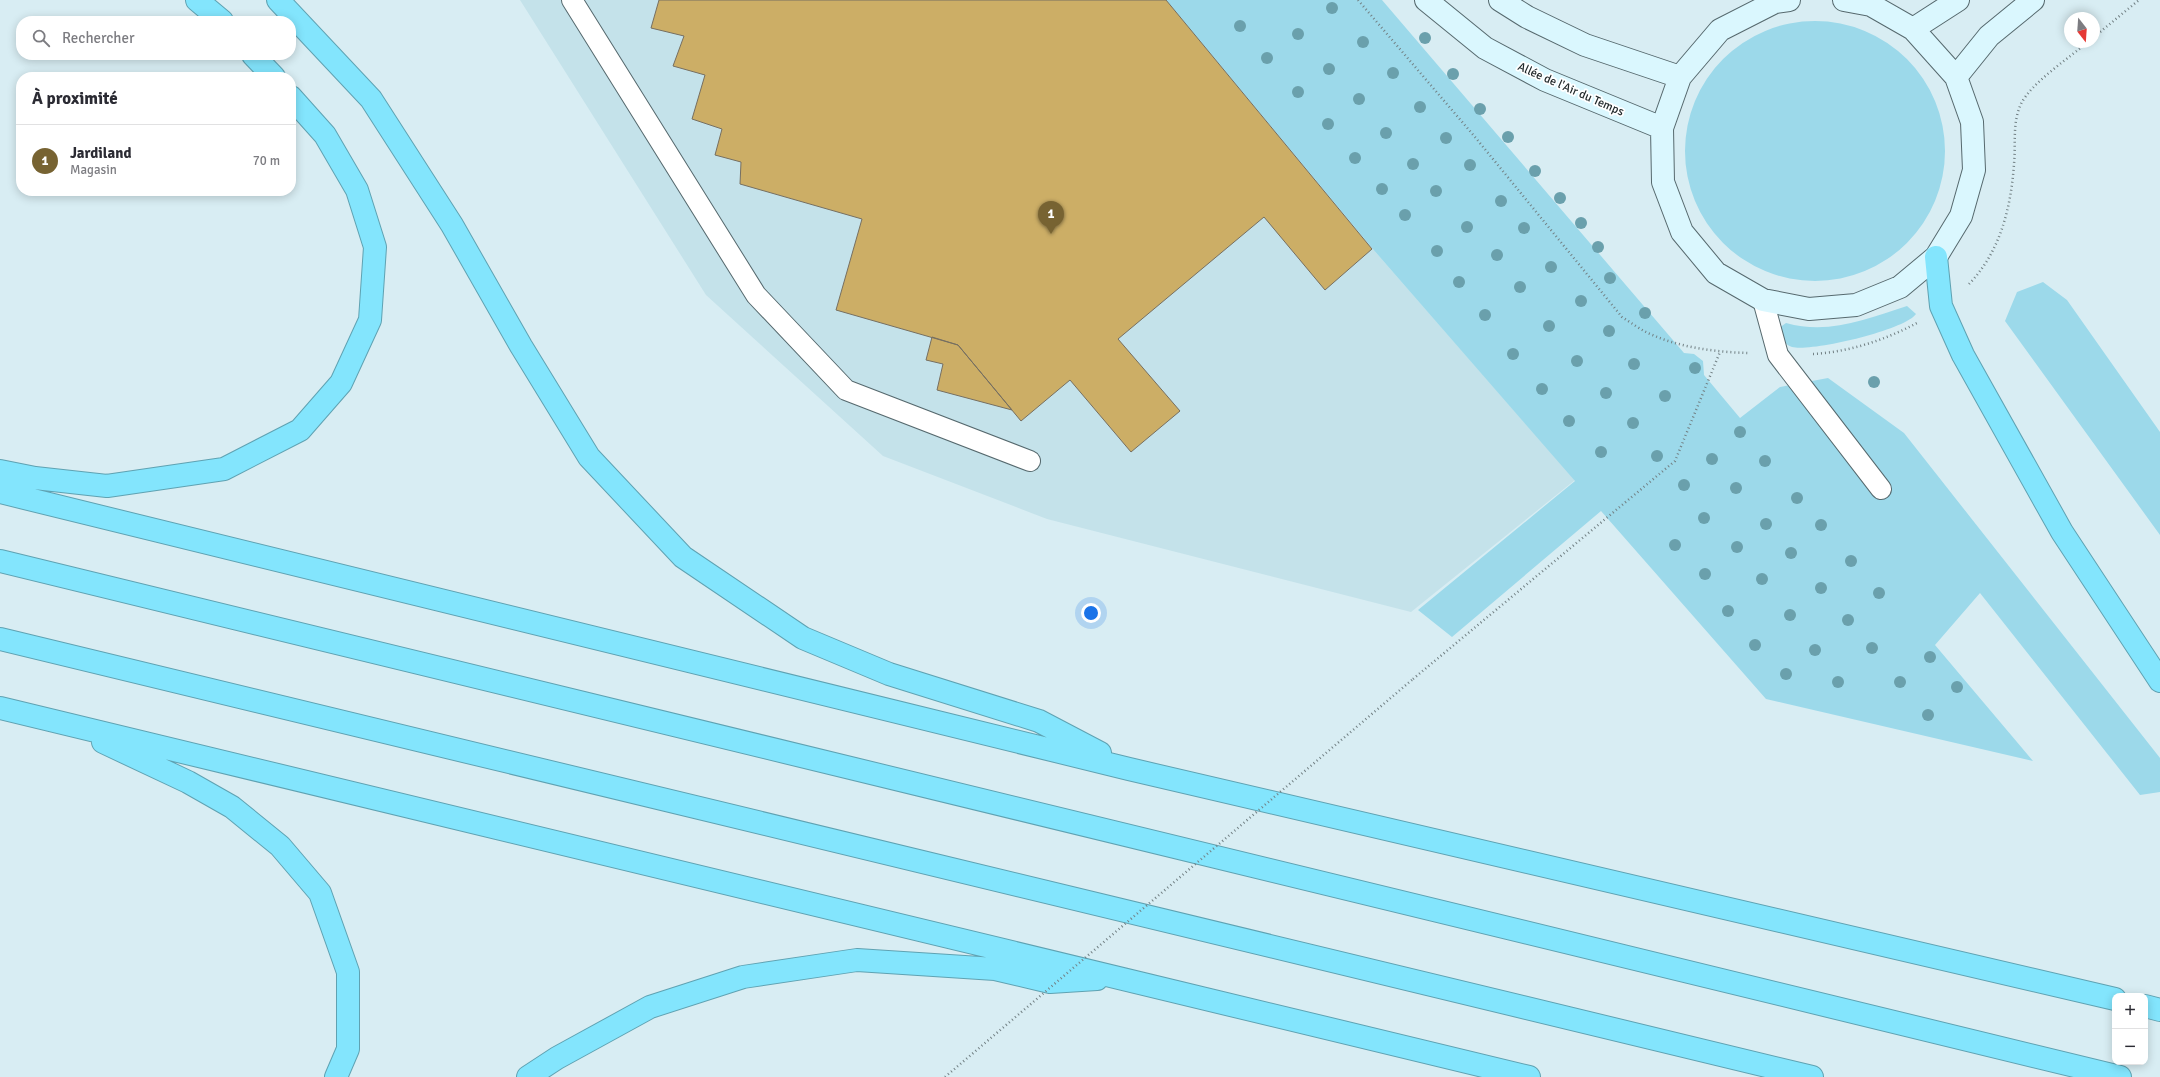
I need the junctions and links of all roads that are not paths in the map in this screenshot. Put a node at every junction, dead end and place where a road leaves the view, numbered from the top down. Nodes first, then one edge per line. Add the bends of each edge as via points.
1 (197, 0) edge
2 (278, 0) edge
3 (572, 0) edge
4 (1426, 0) edge
5 (1500, 0) edge
6 (1844, 0) edge
7 (1958, 0) edge
8 (2033, 0) edge
9 (1778, 1) edge
10 (216, 16) edge
11 (293, 16) edge
12 (296, 19) edge
13 (1913, 28) junction
14 (258, 60) edge
15 (269, 72) edge
16 (1680, 77) junction
17 (1956, 78) junction
18 (296, 103) edge
19 (1662, 128) junction
20 (1936, 257) junction
21 (1763, 300) junction
22 (1030, 461) dead end
23 (0, 471) edge
24 (1881, 489) dead end
25 (0, 492) edge
26 (0, 561) edge
27 (0, 639) edge
28 (2160, 682) edge
29 (0, 708) edge
30 (70, 725) junction
31 (1129, 769) junction
32 (1122, 978) junction
33 (2112, 998) edge
34 (2148, 1007) edge
35 (2160, 1010) edge
36 (336, 1077) edge
37 (528, 1077) edge
38 (1529, 1077) edge
39 (1812, 1077) edge
40 (2120, 1077) edge

1 - 10 highway
2 - 11 highway
3 - 22 lane via 756,295 846,390
4 - 19 street, Allée de l'Air du Temps via 1485,48 1545,80
5 - 16 street via 1527,17 1585,46
6 - 13 street via 1871,5
7 - 13 street
8 - 17 street via 1988,36
9 - 16 street via 1720,30
12 - 31 highway via 371,99 452,224 521,346 589,457 683,557 803,638 889,674 1039,721
13 - 17 street
14 - 15 highway
16 - 19 street
17 - 20 street via 1972,122 1974,170 1961,216
18 - 23 highway via 325,135 357,190 376,247 370,320 341,383 300,430 224,469 107,486 35,478
19 - 21 street via 1663,182 1682,232 1716,273
20 - 21 street via 1900,287 1856,305 1809,309
20 - 28 highway via 1941,306 1963,355 2062,532
21 - 24 lane via 1778,355
25 - 31 highway
26 - 40 highway
27 - 39 highway
29 - 30 highway
30 - 32 highway
30 - 36 highway via 188,782 232,807 280,846 320,893 348,972 348,1049
31 - 33 highway
32 - 37 highway via 1050,982 995,969 858,960 743,977 650,1007 557,1058
32 - 38 highway
34 - 35 highway

